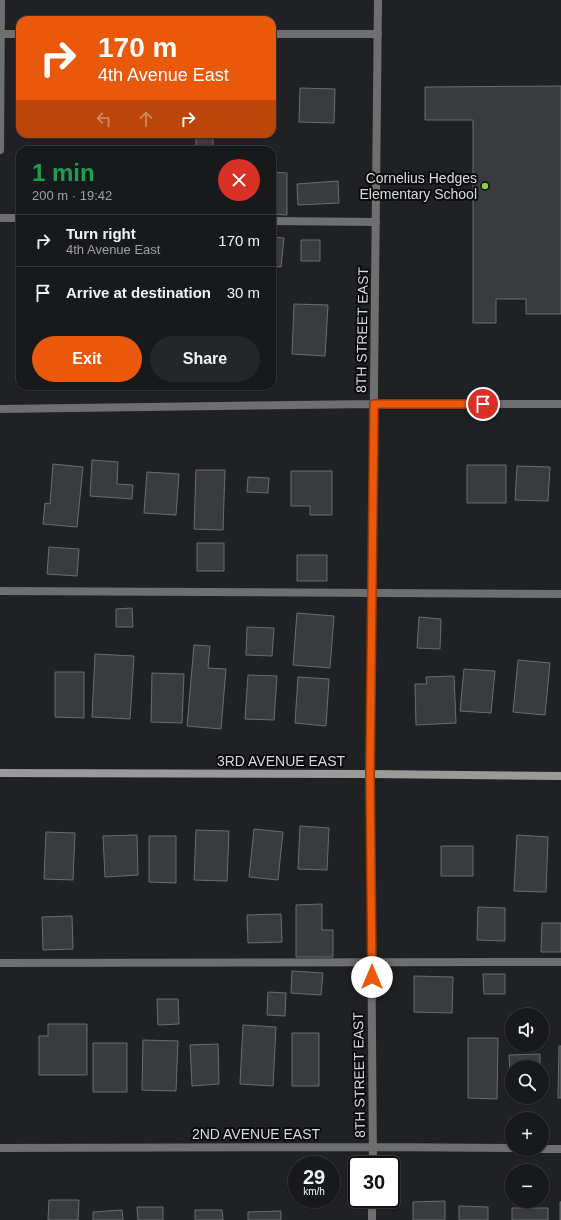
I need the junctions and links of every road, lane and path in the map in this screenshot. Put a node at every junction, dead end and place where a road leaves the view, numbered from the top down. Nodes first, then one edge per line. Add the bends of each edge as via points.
1 (1, 0) edge
2 (378, 0) edge
3 (0, 34) edge
4 (16, 34) edge
5 (276, 34) edge
6 (378, 34) junction
7 (0, 150) edge
8 (0, 218) edge
9 (16, 218) edge
10 (276, 221) edge
11 (376, 222) junction
12 (374, 404) junction
13 (561, 404) edge
14 (0, 409) edge
15 (0, 591) edge
16 (372, 593) junction
17 (561, 594) edge
18 (0, 773) edge
19 (370, 774) junction
20 (561, 776) edge
21 (371, 962) junction
22 (561, 962) edge
23 (0, 963) edge
24 (373, 1147) junction
25 (0, 1148) edge
26 (505, 1148) edge
27 (549, 1149) edge
28 (561, 1149) edge
29 (373, 1156) edge
30 (372, 1208) edge
31 (372, 1220) edge

1 - 3 street
2 - 6 street, 8TH STREET EAST
3 - 4 street
3 - 7 street
5 - 6 street
6 - 11 street, 8TH STREET EAST
8 - 9 street
10 - 11 street
11 - 12 street, 8TH STREET EAST
12 - 13 street
12 - 14 street
12 - 16 street, 8TH STREET EAST
15 - 16 street
16 - 17 street
16 - 19 street, 8TH STREET EAST
18 - 19 street, 3RD AVENUE EAST
19 - 20 street, 3RD AVENUE EAST
19 - 21 street, 8TH STREET EAST
21 - 22 street
21 - 23 street
21 - 24 street, 8TH STREET EAST
24 - 25 street, 2ND AVENUE EAST
24 - 26 street, 2ND AVENUE EAST
24 - 29 street, 8TH STREET EAST
27 - 28 street
30 - 31 street

